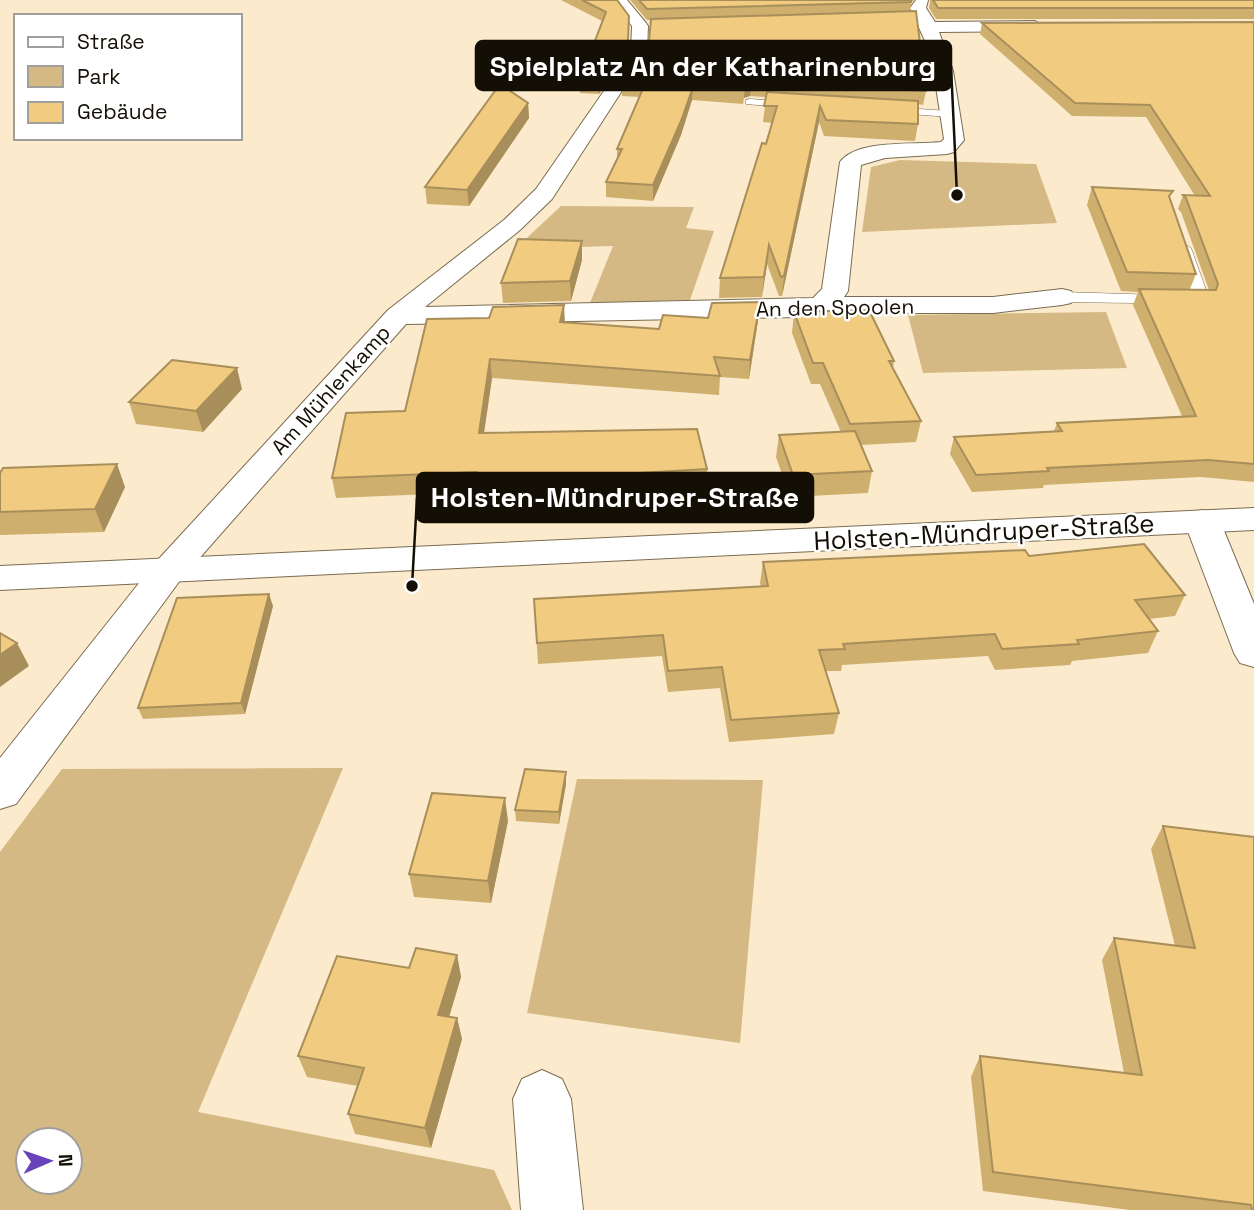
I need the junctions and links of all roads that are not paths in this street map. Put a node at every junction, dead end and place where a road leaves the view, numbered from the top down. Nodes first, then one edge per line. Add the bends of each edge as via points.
1 (619, 0) edge
2 (1055, 26) edge
3 (750, 102) edge
4 (803, 106) edge
5 (870, 109) edge
6 (950, 114) junction
7 (1180, 238) edge
8 (1062, 297) joint
9 (823, 304) junction
10 (398, 316) junction
11 (1254, 519) edge
12 (1202, 521) junction
13 (167, 571) junction
14 (0, 578) edge
15 (1254, 653) edge
16 (0, 791) edge
17 (542, 1099) dead end
18 (552, 1210) edge

1 - 10 street, Am Mühlenkamp via 646,26 639,52 544,194
2 - 6 street via 923,16 944,71
3 - 4 lane
5 - 6 lane
6 - 9 street via 954,140 947,148 880,153 851,162 835,291
7 - 8 lane via 1202,301
8 - 9 street, An den Spoolen via 1024,304
9 - 10 street, An den Spoolen via 797,309
10 - 13 street, Am Mühlenkamp
11 - 12 street, Holsten-Mündruper-Straße
12 - 13 street, Holsten-Mündruper-Straße
12 - 15 street
13 - 14 street, Holsten-Mündruper-Straße
13 - 16 street, Am Mühlenkamp
17 - 18 street

